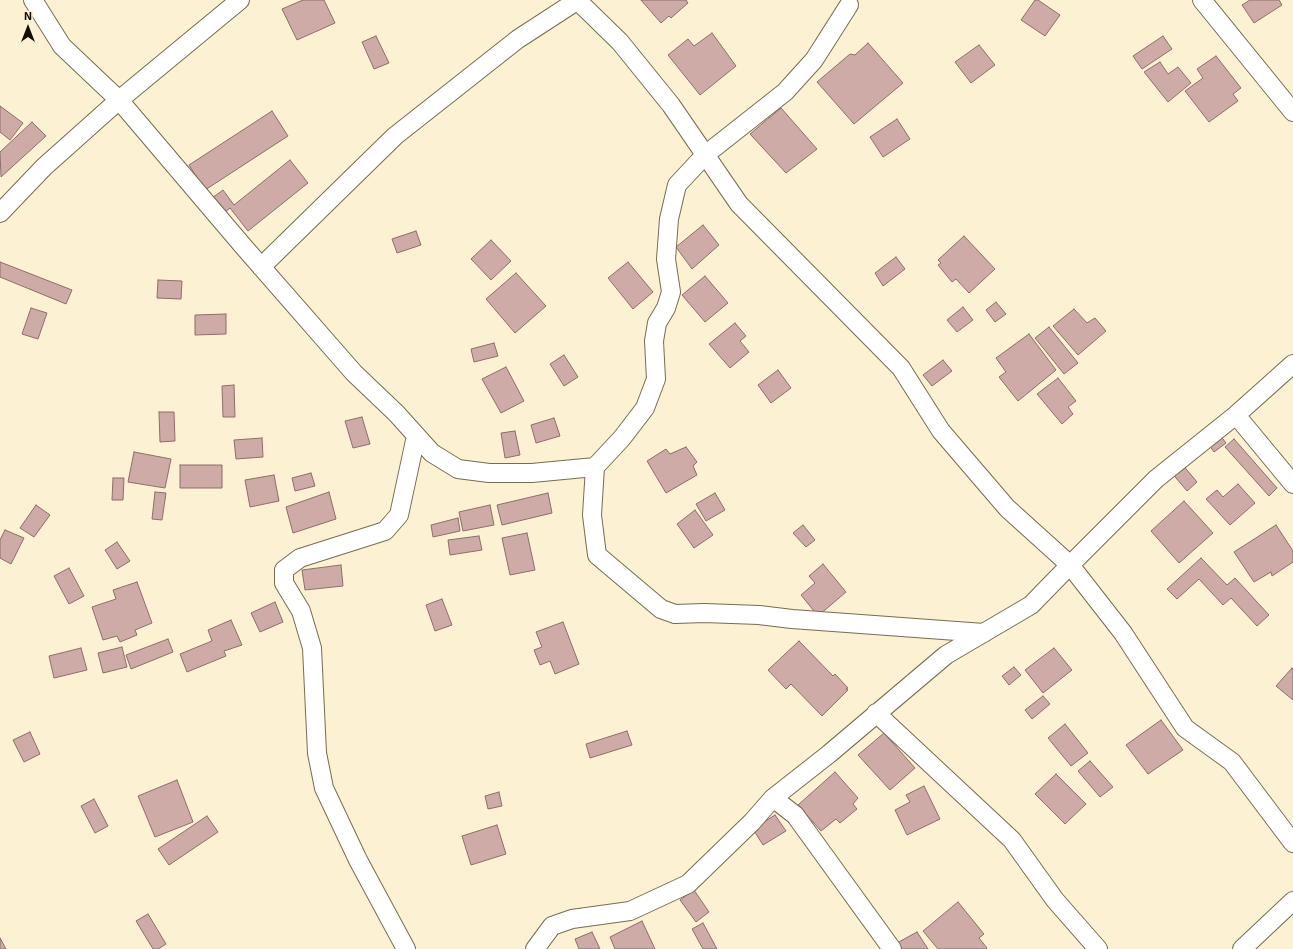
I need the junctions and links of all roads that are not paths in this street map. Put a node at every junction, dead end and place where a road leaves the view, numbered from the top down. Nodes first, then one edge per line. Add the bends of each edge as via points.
1 (33, 0) edge
2 (240, 0) edge
3 (577, 0) edge
4 (1202, 0) edge
5 (849, 5) dead end
6 (119, 100) junction
7 (1293, 112) edge
8 (705, 155) junction
9 (0, 213) edge
10 (261, 267) junction
11 (1293, 364) edge
12 (1236, 415) junction
13 (416, 436) junction
14 (595, 467) junction
15 (1293, 484) edge
16 (1070, 565) junction
17 (984, 633) junction
18 (876, 713) junction
19 (773, 798) junction
20 (1293, 844) edge
21 (1293, 901) edge
22 (406, 949) edge
23 (535, 949) edge
24 (892, 949) edge
25 (1098, 949) edge
26 (1242, 949) edge

1 - 6 street via 62,46
2 - 6 street
3 - 8 street via 620,42 671,105
3 - 10 street via 518,39 394,136
4 - 7 street
5 - 8 street via 814,60 785,92
6 - 9 street via 44,167
6 - 10 street
8 - 14 street via 677,185 669,219 666,259 671,292 666,308 657,323 654,341 656,379 645,408
8 - 16 street via 739,204 901,368 942,431 1007,508
10 - 13 street via 354,373
11 - 12 street
12 - 15 street
12 - 16 street via 1156,479
13 - 14 street via 432,453 458,468 489,473 532,473
13 - 22 street via 399,515 385,531 300,558 284,570 284,583 301,612 312,648 317,753 324,788 358,860
14 - 17 street via 592,514 597,554 661,609 675,614 759,615
16 - 17 street via 1031,605
16 - 20 street via 1123,633 1184,728 1232,762
17 - 18 street via 946,655
18 - 19 street via 830,754
18 - 25 street via 1012,840 1055,900
19 - 23 street via 688,884 630,911 572,919 552,926
19 - 24 street via 795,815
21 - 26 street

